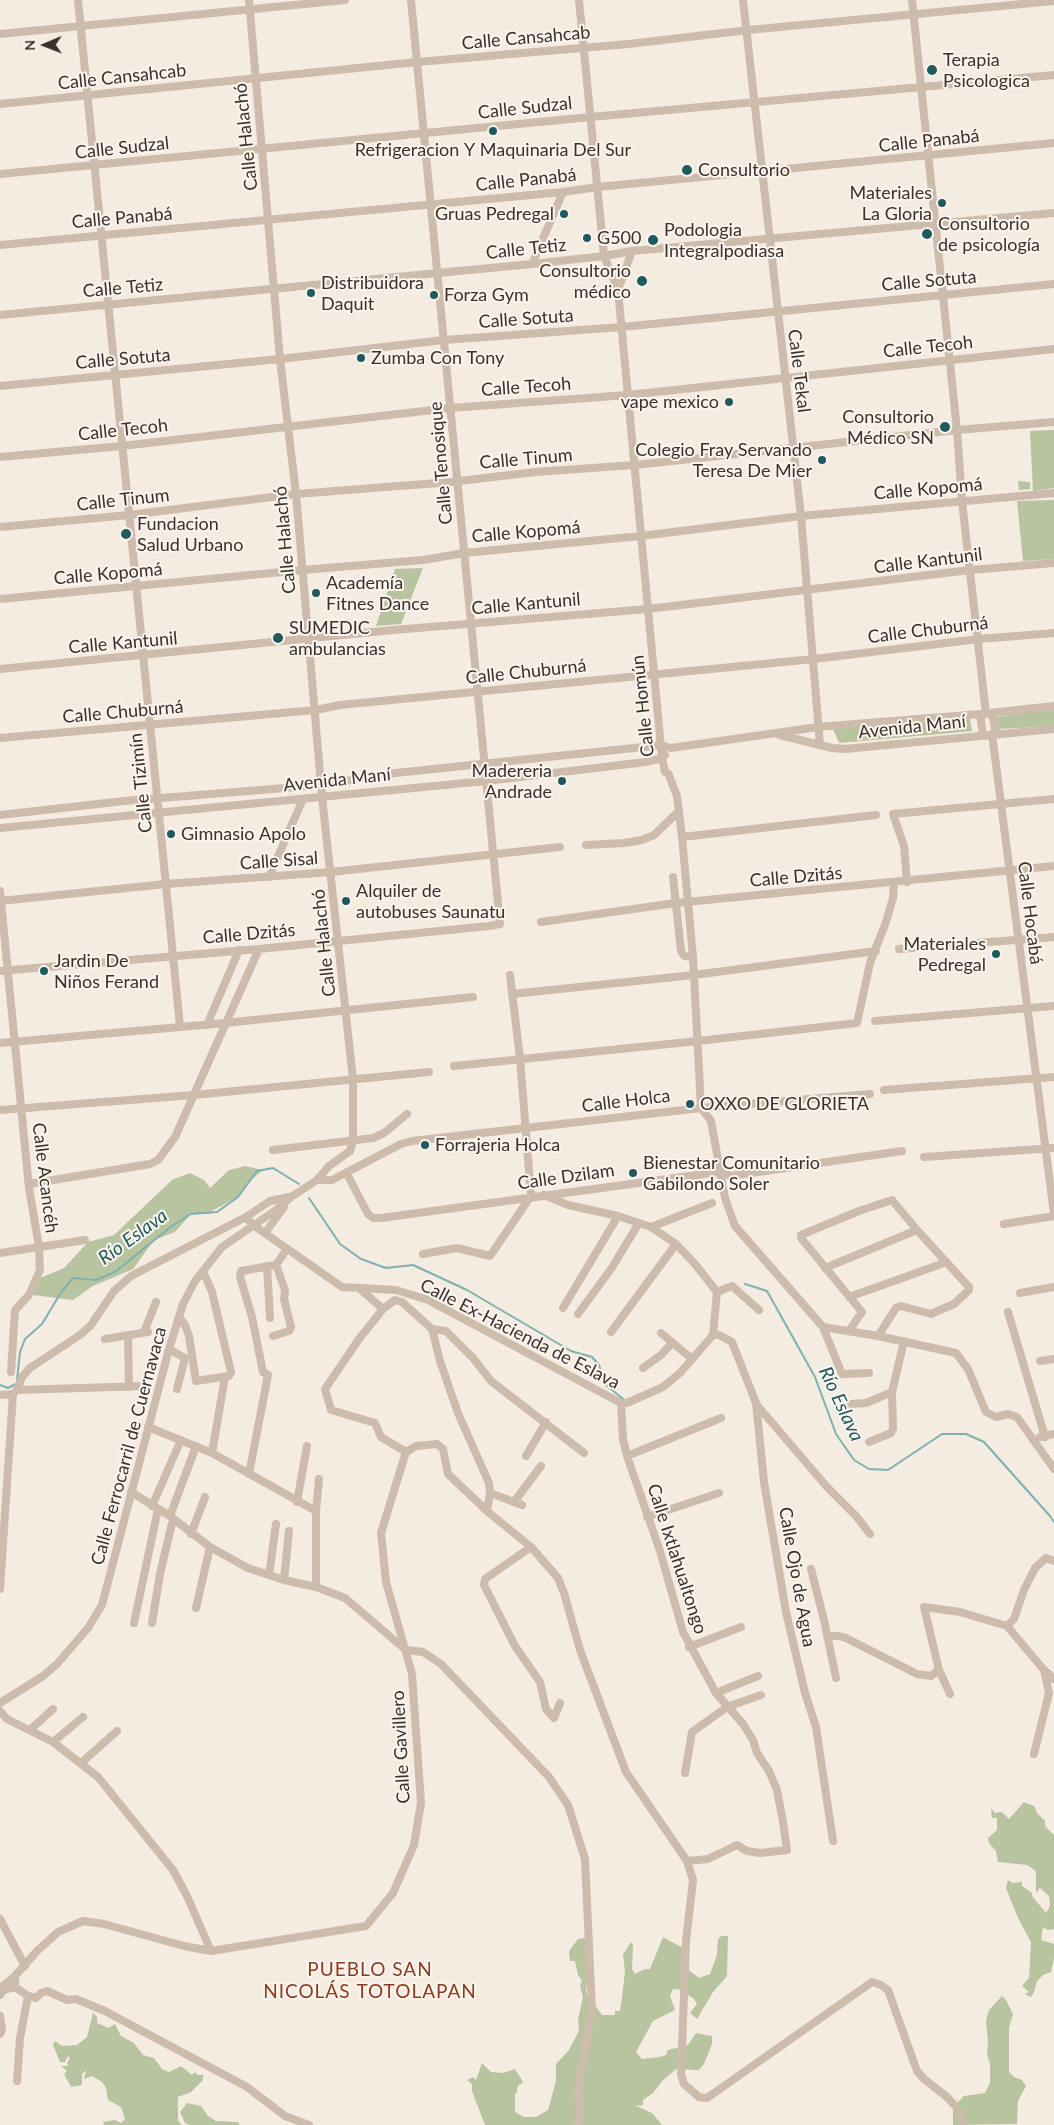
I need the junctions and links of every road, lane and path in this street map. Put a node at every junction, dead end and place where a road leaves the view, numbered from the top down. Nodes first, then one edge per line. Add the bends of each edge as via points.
1 (78, 0) edge
2 (249, 0) edge
3 (345, 0) edge
4 (412, 0) edge
5 (579, 0) edge
6 (744, 0) edge
7 (912, 0) edge
8 (1054, 1) edge
9 (250, 9) junction
10 (914, 15) junction
11 (81, 26) junction
12 (748, 30) junction
13 (0, 34) edge
14 (584, 48) junction
15 (417, 62) junction
16 (1054, 75) edge
17 (255, 79) junction
18 (922, 86) junction
19 (88, 96) junction
20 (755, 102) junction
21 (0, 104) edge
22 (591, 117) junction
23 (424, 134) junction
24 (1054, 143) edge
25 (263, 149) junction
26 (929, 156) junction
27 (95, 166) junction
28 (762, 171) junction
29 (0, 174) edge
30 (598, 187) junction
31 (563, 192) junction
32 (431, 204) junction
33 (1054, 213) edge
34 (269, 219) junction
35 (935, 225) junction
36 (102, 236) junction
37 (769, 238) junction
38 (0, 245) edge
39 (632, 251) junction
40 (604, 256) junction
41 (532, 264) junction
42 (438, 273) junction
43 (1054, 284) edge
44 (274, 289) junction
45 (618, 290) junction
46 (941, 296) junction
47 (108, 304) junction
48 (776, 310) junction
49 (0, 315) edge
50 (622, 327) junction
51 (444, 340) junction
52 (1054, 349) edge
53 (280, 359) junction
54 (948, 359) junction
55 (116, 375) junction
56 (786, 377) junction
57 (0, 386) edge
58 (628, 395) junction
59 (450, 408) junction
60 (1054, 422) edge
61 (289, 427) junction
62 (957, 430) junction
63 (122, 446) junction
64 (793, 448) junction
65 (0, 457) edge
66 (635, 465) junction
67 (457, 481) junction
68 (1054, 492) edge
69 (296, 494) junction
70 (962, 501) junction
71 (129, 515) junction
72 (800, 516) junction
73 (0, 527) edge
74 (641, 536) junction
75 (464, 553) junction
76 (1054, 563) edge
77 (303, 570) junction
78 (970, 570) junction
79 (136, 586) junction
80 (807, 590) junction
81 (0, 599) edge
82 (648, 609) junction
83 (471, 624) junction
84 (1054, 633) edge
85 (310, 639) junction
86 (979, 639) junction
87 (143, 656) junction
88 (814, 659) junction
89 (0, 669) edge
90 (654, 673) junction
91 (478, 692) junction
92 (1054, 706) edge
93 (316, 710) junction
94 (986, 714) junction
95 (150, 726) junction
96 (818, 727) junction
97 (1054, 729) edge
98 (776, 734) junction
99 (994, 734) junction
100 (983, 735) junction
101 (0, 738) edge
102 (661, 745) junction
103 (820, 746) junction
104 (671, 748) junction
105 (662, 758) junction
106 (484, 763) junction
107 (486, 781) junction
108 (322, 785) junction
109 (322, 797) junction
110 (157, 798) junction
111 (303, 799) junction
112 (1054, 799) edge
113 (1001, 804) junction
114 (679, 811) junction
115 (159, 813) junction
116 (0, 815) edge
117 (876, 815) dead end
118 (0, 828) edge
119 (682, 837) junction
120 (586, 845) dead end
121 (560, 848) dead end
122 (493, 854) junction
123 (1054, 866) edge
124 (1009, 871) junction
125 (331, 872) junction
126 (269, 877) junction
127 (673, 878) dead end
128 (907, 882) junction
129 (894, 883) junction
130 (166, 884) junction
131 (0, 891) edge
132 (0, 901) edge
133 (688, 902) junction
134 (676, 903) junction
135 (541, 922) dead end
136 (500, 924) joint
137 (1054, 937) edge
138 (337, 940) junction
139 (1018, 941) junction
140 (259, 949) junction
141 (899, 949) dead end
142 (239, 950) junction
143 (876, 951) junction
144 (173, 956) junction
145 (693, 957) junction
146 (4, 971) edge
147 (510, 974) dead end
148 (694, 975) junction
149 (512, 994) junction
150 (473, 997) dead end
151 (1054, 1006) edge
152 (1027, 1008) junction
153 (346, 1009) junction
154 (875, 1021) dead end
155 (225, 1023) junction
156 (206, 1025) junction
157 (180, 1026) junction
158 (698, 1041) junction
159 (15, 1042) junction
160 (0, 1043) edge
161 (520, 1058) junction
162 (454, 1066) dead end
163 (429, 1072) dead end
164 (1054, 1077) edge
165 (352, 1078) junction
166 (1036, 1078) junction
167 (884, 1090) dead end
168 (870, 1094) dead end
169 (194, 1095) junction
170 (22, 1108) junction
171 (701, 1108) junction
172 (0, 1110) edge
173 (408, 1114) dead end
174 (526, 1128) junction
175 (354, 1141) junction
176 (1050, 1149) edge
177 (273, 1150) dead end
178 (902, 1151) dead end
179 (924, 1157) dead end
180 (719, 1172) junction
181 (347, 1174) junction
182 (317, 1180) junction
183 (29, 1184) junction
184 (544, 1195) junction
185 (531, 1196) junction
186 (291, 1197) junction
187 (712, 1203) dead end
188 (1054, 1215) edge
189 (618, 1216) junction
190 (246, 1217) junction
191 (638, 1223) junction
192 (1004, 1224) dead end
193 (253, 1225) junction
194 (650, 1227) junction
195 (917, 1230) junction
196 (265, 1233) junction
197 (85, 1240) dead end
198 (676, 1244) junction
199 (39, 1247) junction
200 (287, 1249) junction
201 (0, 1254) edge
202 (423, 1254) dead end
203 (947, 1262) junction
204 (276, 1265) junction
205 (267, 1266) junction
206 (825, 1268) junction
207 (203, 1271) junction
208 (240, 1277) junction
209 (231, 1279) dead end
210 (1054, 1287) edge
211 (360, 1289) junction
212 (717, 1292) junction
213 (1020, 1293) dead end
214 (849, 1297) junction
215 (156, 1302) dead end
216 (563, 1308) dead end
217 (383, 1309) junction
218 (759, 1310) dead end
219 (1008, 1312) dead end
220 (578, 1314) dead end
221 (178, 1317) junction
222 (270, 1318) dead end
223 (823, 1327) junction
224 (432, 1329) junction
225 (849, 1331) junction
226 (611, 1332) dead end
227 (661, 1333) dead end
228 (128, 1335) junction
229 (713, 1335) junction
230 (273, 1336) dead end
231 (878, 1336) junction
232 (105, 1339) dead end
233 (904, 1341) junction
234 (672, 1343) junction
235 (169, 1349) junction
236 (1054, 1358) edge
237 (692, 1359) junction
238 (1040, 1361) dead end
239 (643, 1368) dead end
240 (11, 1372) dead end
241 (869, 1373) dead end
242 (227, 1377) junction
243 (145, 1386) dead end
244 (129, 1387) junction
245 (177, 1389) dead end
246 (15, 1392) junction
247 (892, 1392) junction
248 (0, 1395) edge
249 (621, 1403) junction
250 (756, 1403) junction
251 (852, 1404) dead end
252 (721, 1418) dead end
253 (546, 1422) junction
254 (148, 1427) junction
255 (1054, 1434) edge
256 (1031, 1436) junction
257 (1045, 1437) junction
258 (181, 1440) junction
259 (869, 1442) dead end
260 (196, 1446) junction
261 (307, 1446) dead end
262 (406, 1452) junction
263 (212, 1453) junction
264 (584, 1453) dead end
265 (526, 1456) dead end
266 (627, 1456) junction
267 (542, 1466) dead end
268 (1054, 1469) edge
269 (249, 1474) junction
270 (319, 1479) dead end
271 (131, 1492) junction
272 (490, 1493) junction
273 (719, 1493) dead end
274 (205, 1497) dead end
275 (297, 1502) junction
276 (155, 1508) junction
277 (316, 1511) junction
278 (487, 1511) junction
279 (647, 1517) junction
280 (171, 1518) junction
281 (276, 1524) dead end
282 (289, 1531) dead end
283 (191, 1534) junction
284 (870, 1534) dead end
285 (210, 1547) junction
286 (531, 1547) junction
287 (1054, 1561) edge
288 (811, 1569) dead end
289 (269, 1575) junction
290 (284, 1580) junction
291 (316, 1587) junction
292 (0, 1589) edge
293 (196, 1608) dead end
294 (134, 1623) dead end
295 (152, 1623) dead end
296 (1007, 1626) junction
297 (741, 1627) dead end
298 (827, 1636) junction
299 (690, 1647) junction
300 (406, 1650) junction
301 (939, 1670) junction
302 (1044, 1670) junction
303 (758, 1676) dead end
304 (836, 1678) dead end
305 (1054, 1678) edge
306 (716, 1693) junction
307 (950, 1694) dead end
308 (762, 1695) dead end
309 (560, 1702) dead end
310 (0, 1703) edge
311 (727, 1707) junction
312 (53, 1709) dead end
313 (0, 1711) edge
314 (82, 1718) dead end
315 (31, 1730) junction
316 (117, 1731) dead end
317 (54, 1742) junction
318 (1034, 1754) dead end
319 (81, 1763) junction
320 (685, 1773) dead end
321 (833, 1841) dead end
322 (687, 1862) junction
323 (0, 1918) edge
324 (211, 1952) junction
325 (26, 1966) junction
326 (14, 1976) junction
327 (15, 1987) junction
328 (0, 1988) edge
329 (0, 1995) edge
330 (28, 1996) junction
331 (0, 2016) edge
332 (0, 2034) edge
333 (16, 2081) dead end
334 (309, 2125) edge
335 (578, 2125) edge
336 (963, 2125) edge

1 - 11 street, Calle Tizimín
2 - 9 street, Calle Halachó
3 - 9 street
4 - 15 street, Calle Tenosique
5 - 14 street, Calle Homún
6 - 12 street, Calle Tekal
7 - 10 street, Calle Hocabá
8 - 10 street, Calle Cansahcab
9 - 11 street
9 - 17 street, Calle Halachó
10 - 12 street, Calle Cansahcab
10 - 18 street, Calle Hocabá
11 - 13 street
11 - 19 street, Calle Tizimín
12 - 14 street, Calle Cansahcab
12 - 20 street, Calle Tekal
14 - 15 street, Calle Cansahcab
14 - 22 street, Calle Homún
15 - 17 street, Calle Cansahcab
15 - 23 street, Calle Tenosique
16 - 18 street, Calle Sudzal
17 - 19 street, Calle Cansahcab
17 - 25 street, Calle Halachó
18 - 20 street, Calle Sudzal
18 - 26 street, Calle Hocabá
19 - 21 street, Calle Cansahcab
19 - 27 street, Calle Tizimín
20 - 22 street, Calle Sudzal
20 - 28 street, Calle Tekal
22 - 23 street, Calle Sudzal
22 - 30 street, Calle Homún
23 - 25 street, Calle Sudzal
23 - 32 street, Calle Tenosique
24 - 26 street, Calle Panabá
25 - 27 street, Calle Sudzal
25 - 34 street, Calle Halachó
26 - 28 street, Calle Panabá
26 - 35 street, Calle Hocabá
27 - 29 street, Calle Sudzal
27 - 36 street, Calle Tizimín
28 - 30 street, Calle Panabá
28 - 37 street, Calle Tekal
30 - 31 street, Calle Panabá
30 - 40 street, Calle Homún
31 - 32 street, Calle Panabá
31 - 41 street
32 - 34 street, Calle Panabá
32 - 42 street, Calle Tenosique
33 - 35 street, Calle Tetiz
34 - 36 street, Calle Panabá
34 - 44 street, Calle Halachó
35 - 37 street, Calle Tetiz
35 - 46 street, Calle Hocabá
36 - 38 street, Calle Panabá
36 - 47 street, Calle Tizimín
37 - 39 street, Calle Tetiz
37 - 48 street, Calle Tekal
39 - 40 street, Calle Tetiz
39 - 45 street, Calle Homún
40 - 41 street, Calle Tetiz
40 - 45 street, Calle Homún
41 - 42 street, Calle Tetiz
42 - 44 street, Calle Tetiz
42 - 51 street, Calle Tenosique
43 - 46 street, Calle Sotuta
44 - 47 street, Calle Tetiz
44 - 53 street, Calle Halachó
45 - 50 street, Calle Homún
46 - 48 street, Calle Sotuta
46 - 54 street, Calle Hocabá
47 - 49 street, Calle Tetiz
47 - 55 street, Calle Tizimín
48 - 50 street, Calle Sotuta
48 - 56 street, Calle Tekal
50 - 51 street, Calle Sotuta
50 - 58 street, Calle Homún
51 - 53 street, Calle Sotuta
51 - 59 street, Calle Tenosique
52 - 54 street, Calle Tecoh
53 - 55 street, Calle Sotuta
53 - 61 street, Calle Halachó
54 - 56 street, Calle Tecoh
54 - 62 street, Calle Hocabá
55 - 57 street, Calle Sotuta
55 - 63 street, Calle Tizimín
56 - 58 street, Calle Tecoh
56 - 64 street, Calle Tekal
58 - 59 street, Calle Tecoh
58 - 66 street, Calle Homún
59 - 61 street, Calle Tecoh
59 - 67 street, Calle Tenosique
60 - 62 street, Calle Tinum
61 - 63 street, Calle Tecoh
61 - 69 street, Calle Halachó
62 - 64 street, Calle Tinum
62 - 70 street, Calle Hocabá
63 - 65 street, Calle Tecoh
63 - 71 street, Calle Tizimín
64 - 66 street, Calle Tinum
64 - 72 street, Calle Tekal
66 - 67 street, Calle Tinum
66 - 74 street, Calle Homún
67 - 69 street, Calle Tinum
67 - 75 street, Calle Tenosique
68 - 70 street, Calle Kopomá
69 - 71 street, Calle Tinum
69 - 77 street, Calle Halachó
70 - 72 street, Calle Kopomá
70 - 78 street, Calle Hocabá
71 - 73 street, Calle Tinum
71 - 79 street, Calle Tizimín
72 - 74 street, Calle Kopomá
72 - 80 street, Calle Tekal
74 - 75 street, Calle Kopomá
74 - 82 street, Calle Homún
75 - 77 street, Calle Kopomá via 423,560
75 - 83 street, Calle Tenosique
76 - 78 street, Calle Kantunil
77 - 79 street, Calle Kopomá
77 - 85 street, Calle Halachó
78 - 80 street, Calle Kantunil
78 - 86 street, Calle Hocabá
79 - 81 street, Calle Kopomá
79 - 87 street, Calle Tizimín
80 - 82 street, Calle Kantunil
80 - 88 street, Calle Tekal
82 - 83 street, Calle Kantunil
82 - 90 street, Calle Homún
83 - 85 street, Calle Kantunil
83 - 91 street, Calle Tenosique
84 - 86 street, Calle Chuburná
85 - 87 street, Calle Kantunil
85 - 93 street, Calle Halachó
86 - 88 street, Calle Chuburná
86 - 94 street, Calle Hocabá
87 - 89 street, Calle Kantunil
87 - 95 street, Calle Tizimín
88 - 90 street, Calle Chuburná
88 - 96 street, Calle Tekal
90 - 91 street, Calle Chuburná
90 - 102 street, Calle Homún
91 - 93 street, Calle Chuburná
91 - 106 street, Calle Tenosique
92 - 94 street, Avenida Maní
93 - 95 street, Calle Chuburná
93 - 108 street, Calle Halachó
94 - 96 street, Avenida Maní
94 - 99 street, Calle Hocabá
94 - 100 street, Calle Hocabá
95 - 101 street, Calle Chuburná
95 - 110 street, Calle Tizimín
96 - 98 street, Avenida Maní
96 - 103 street, Calle Tekal
97 - 99 street, Avenida Maní
98 - 103 street, Avenida Maní
98 - 104 street, Avenida Maní
99 - 100 street, Avenida Maní
99 - 113 street, Calle Hocabá
100 - 103 street, Avenida Maní via 845,749
102 - 104 street, Avenida Maní
102 - 105 street, Calle Homún
102 - 106 street, Avenida Maní
104 - 105 street
105 - 107 street, Avenida Maní
105 - 114 street, Calle Homún via 677,796
106 - 107 street, Calle Tenosique
106 - 108 street, Avenida Maní
107 - 109 street, Avenida Maní
107 - 122 street, Calle Tenosique
108 - 109 street, Calle Halachó
108 - 110 street, Avenida Maní
109 - 111 street, Avenida Maní
109 - 125 street, Calle Halachó
110 - 115 street, Calle Tizimín
110 - 116 street, Avenida Maní
111 - 115 street, Avenida Maní
111 - 126 street
112 - 113 street
113 - 124 street, Calle Hocabá
113 - 128 street via 893,814 904,846
114 - 119 street, Calle Homún
114 - 120 street via 654,835 642,840
115 - 118 street, Avenida Maní
115 - 130 street, Calle Tizimín
117 - 119 street
119 - 133 street, Calle Homún
121 - 122 street, Calle Sisal
122 - 125 street, Calle Sisal
122 - 136 street, Calle Tenosique
123 - 124 street, Calle Dzitás
124 - 128 street, Calle Dzitás
124 - 139 street, Calle Hocabá
125 - 126 street, Calle Sisal
125 - 138 street, Calle Halachó
126 - 130 street, Calle Sisal
127 - 134 street
128 - 129 street, Calle Dzitás
129 - 133 street, Calle Dzitás
129 - 143 street via 893,898
130 - 132 street, Calle Sisal
130 - 144 street, Calle Tizimín
131 - 132 street, Calle Acancéh
132 - 146 street, Calle Acancéh
133 - 134 street, Calle Dzitás
133 - 145 street, Calle Homún
134 - 135 street, Calle Dzitás
134 - 145 street via 682,954
136 - 138 street, Calle Dzitás
137 - 139 street
138 - 140 street, Calle Dzitás
138 - 153 street, Calle Halachó
139 - 141 street
139 - 152 street, Calle Hocabá
140 - 142 street, Calle Dzitás
140 - 155 street
142 - 144 street, Calle Dzitás
142 - 156 street
143 - 148 street
143 - 158 street via 870,963 857,1023
144 - 146 street, Calle Dzitás
144 - 157 street, Calle Tizimín
145 - 148 street, Calle Homún
146 - 159 street, Calle Acancéh
147 - 149 street
148 - 149 street
148 - 158 street, Calle Homún
149 - 161 street
150 - 153 street
151 - 152 street
152 - 154 street
152 - 166 street, Calle Hocabá
153 - 155 street
153 - 165 street, Calle Halachó
155 - 156 street
155 - 169 street
156 - 157 street
157 - 159 street
158 - 161 street
158 - 171 street, Calle Homún
159 - 160 street
159 - 170 street, Calle Acancéh
161 - 162 street
161 - 174 street
163 - 165 street
164 - 166 street
165 - 169 street
165 - 175 street, Calle Halachó
166 - 167 street
166 - 176 street, Calle Hocabá
168 - 171 street, Calle Holca
169 - 170 street
169 - 183 street via 167,1150 158,1160
170 - 172 street
170 - 183 street, Calle Acancéh
171 - 174 street, Calle Holca
171 - 180 street, Calle Homún via 711,1121
173 - 175 street via 373,1138
174 - 181 street, Calle Holca via 412,1141
174 - 185 street
175 - 177 street
175 - 182 street via 350,1152 329,1166
176 - 179 street
176 - 188 street, Calle Hocabá
178 - 180 street, Calle Dzilam via 731,1176
180 - 184 street, Calle Dzilam
180 - 223 street, Calle Homún via 735,1226
181 - 182 street via 332,1180
181 - 185 street, Calle Dzilam via 373,1218
182 - 186 street
183 - 199 street, Calle Acancéh
184 - 185 street, Calle Dzilam
184 - 189 street via 568,1205
185 - 202 street via 490,1256 457,1248
186 - 190 street via 270,1201
186 - 193 street, Calle Ferrocarril de Cuernavaca
186 - 196 street
187 - 194 street
188 - 192 street
189 - 191 street
189 - 216 street
190 - 193 street, Calle Ex-Hacienda de Eslava
190 - 246 street via 122,1282 91,1325 30,1368
191 - 194 street
191 - 220 street via 611,1269
193 - 196 street, Calle Ex-Hacienda de Eslava
193 - 207 street, Calle Ferrocarril de Cuernavaca via 222,1247
194 - 198 street
195 - 203 street
195 - 206 street
195 - 206 street via 895,1202 889,1200 804,1233 801,1238
196 - 200 street, Calle Ex-Hacienda de Eslava
197 - 199 street
198 - 212 street
198 - 226 street
199 - 201 street
199 - 240 street, Calle Acancéh via 40,1270 29,1295 15,1310
200 - 204 street
200 - 211 street, Calle Ex-Hacienda de Eslava via 342,1287
203 - 214 street
203 - 231 street via 969,1287 967,1293 954,1304 932,1314 902,1306 896,1308
204 - 205 street
204 - 230 street via 285,1290 291,1327 289,1331
205 - 208 street via 242,1269
205 - 222 street
206 - 214 street
207 - 221 street, Calle Ferrocarril de Cuernavaca via 188,1293
207 - 242 street via 231,1372
208 - 209 street
208 - 269 street via 263,1372 268,1375
210 - 213 street
211 - 217 street
211 - 249 street, Calle Ex-Hacienda de Eslava via 396,1290 428,1300
212 - 218 street via 732,1286
212 - 229 street
214 - 225 street via 862,1312
215 - 228 street via 146,1332
217 - 224 street via 392,1301 399,1300
217 - 262 street via 326,1386 326,1391 331,1410 375,1424 381,1437
219 - 257 street
221 - 235 street, Calle Ferrocarril de Cuernavaca
221 - 242 street via 189,1336 194,1379 198,1382
223 - 225 street
223 - 241 street, Calle Homún via 842,1374
224 - 253 street via 446,1331 491,1381
224 - 272 street via 458,1413 489,1483
225 - 231 street
227 - 234 street
228 - 232 street
228 - 244 street
229 - 237 street, Calle Ex-Hacienda de Eslava
229 - 250 street, Calle Ojo de Agua via 719,1334 732,1342
231 - 233 street
233 - 247 street
233 - 256 street via 956,1353 968,1369 986,1412 996,1417 1015,1415
234 - 237 street
234 - 239 street
235 - 245 street via 185,1358
235 - 254 street, Calle Ferrocarril de Cuernavaca
236 - 238 street
237 - 249 street, Calle Ex-Hacienda de Eslava via 663,1387
242 - 263 street
243 - 244 street
244 - 246 street
246 - 248 street
246 - 292 street
247 - 251 street via 866,1403
247 - 259 street via 893,1429 891,1433
249 - 266 street, Calle Ixtlahualtongo
250 - 284 street
250 - 321 street, Calle Ojo de Agua via 764,1482 786,1612 816,1727
252 - 266 street
253 - 264 street
253 - 265 street
254 - 258 street
254 - 271 street, Calle Ferrocarril de Cuernavaca
255 - 257 street
256 - 257 street
256 - 268 street
258 - 260 street
258 - 276 street
260 - 263 street
260 - 280 street
261 - 275 street
262 - 278 street via 416,1446 438,1444 443,1449 448,1474
262 - 300 street, Calle Gavillero via 381,1533 386,1582
263 - 269 street
266 - 279 street, Calle Ixtlahualtongo
267 - 272 street via 518,1504
269 - 275 street
270 - 277 street
271 - 276 street
271 - 310 street, Calle Ferrocarril de Cuernavaca via 107,1590 95,1617 79,1640 44,1676
272 - 278 street
273 - 279 street
274 - 283 street
275 - 277 street
276 - 280 street
276 - 294 street
277 - 291 street
278 - 286 street
279 - 299 street, Calle Ixtlahualtongo via 660,1551 678,1619
280 - 283 street
280 - 295 street
281 - 289 street
282 - 290 street
283 - 285 street
285 - 289 street via 248,1568
285 - 293 street
286 - 309 street via 485,1579 484,1585 515,1646 540,1682 546,1709 554,1718
286 - 322 street via 558,1578 580,1650 626,1772
287 - 296 street via 1046,1558 1035,1568 1014,1619
288 - 298 street
289 - 290 street
290 - 291 street
291 - 300 street via 345,1598
296 - 301 street via 960,1612 924,1607
296 - 302 street
297 - 299 street
298 - 301 street via 846,1638 916,1674 931,1676
298 - 304 street
299 - 306 street, Calle Ixtlahualtongo
300 - 324 street, Calle Gavillero via 412,1674 421,1803 414,1845 393,1892 366,1926
300 - 335 street via 423,1652 440,1664 549,1777 568,1806 586,1859 592,2011 578,2091
301 - 307 street
302 - 305 street
302 - 318 street via 1049,1693
303 - 306 street
306 - 311 street, Calle Ixtlahualtongo
308 - 311 street
311 - 320 street via 692,1732
311 - 322 street, Calle Ixtlahualtongo via 743,1724 769,1771 780,1804 787,1850 760,1853 737,1845 708,1859
312 - 315 street
313 - 315 street via 7,1719
314 - 317 street
315 - 317 street
316 - 319 street
317 - 319 street
319 - 324 street via 98,1776 173,1870
322 - 336 street via 693,1880 686,1941 681,2074 684,2084 699,2097 707,2098 872,1982 888,1990 917,2071 958,2109
323 - 325 street
324 - 325 street, Calle Gavillero via 83,1921 58,1932
325 - 326 street, Calle Gavillero
326 - 327 street
326 - 328 street, Calle Gavillero
327 - 329 street via 4,1990
327 - 330 street
330 - 333 street
330 - 334 street via 36,1998 48,1991 105,2011 246,2087 285,2116
331 - 332 street

